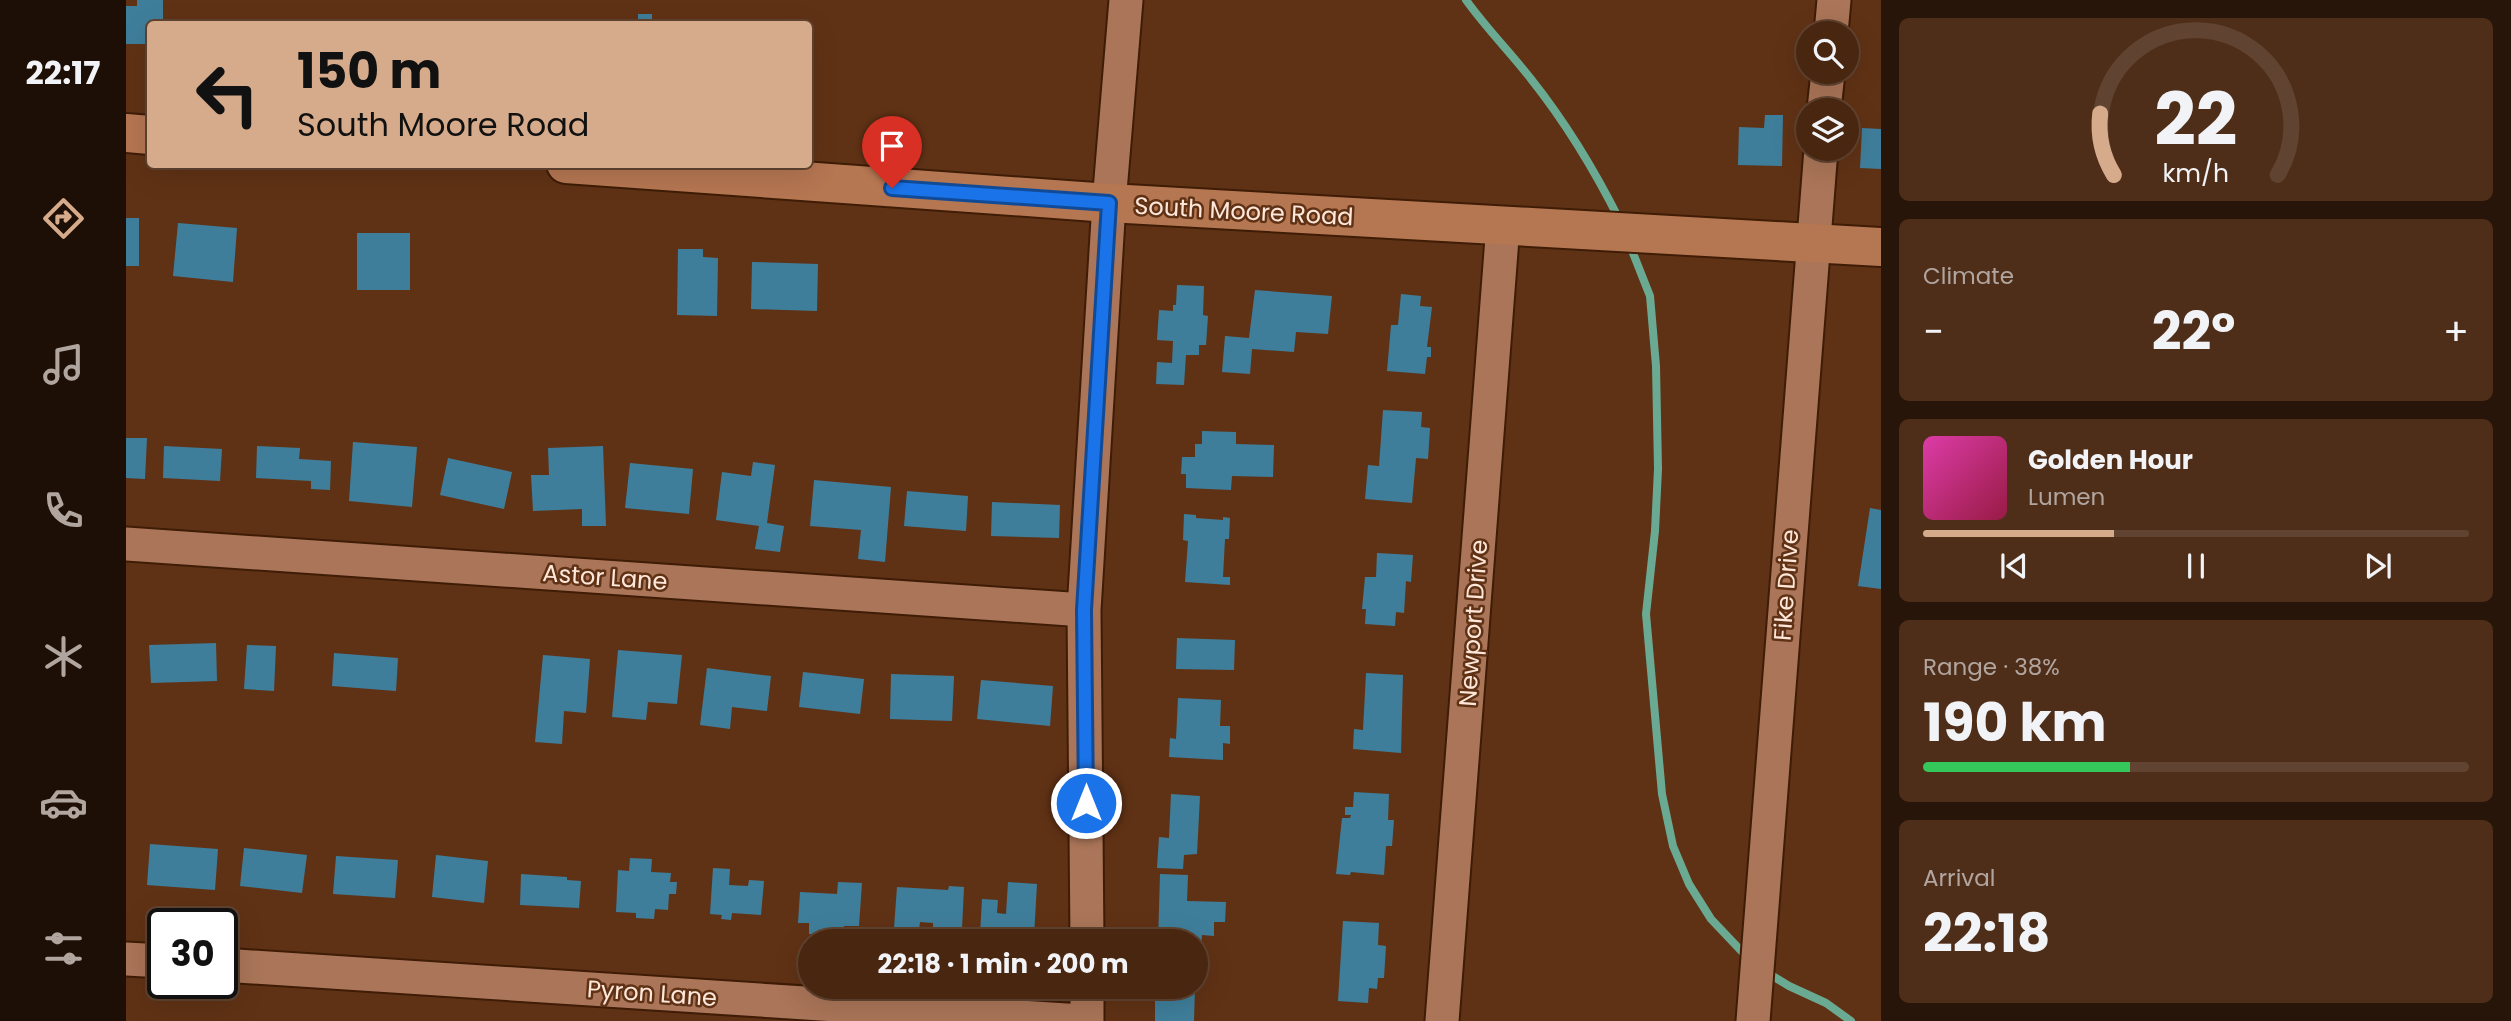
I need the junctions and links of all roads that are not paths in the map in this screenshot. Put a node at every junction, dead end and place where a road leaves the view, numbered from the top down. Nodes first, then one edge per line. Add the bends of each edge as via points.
1 (1126, 0) edge
2 (1835, 0) edge
3 (1832, 21) edge
4 (126, 133) edge
5 (147, 135) edge
6 (1820, 161) edge
7 (622, 168) edge
8 (1109, 203) junction
9 (1503, 225) junction
10 (1812, 243) junction
11 (1881, 247) edge
12 (126, 544) edge
13 (1084, 610) junction
14 (1087, 929) edge
15 (126, 959) edge
16 (147, 960) edge
17 (238, 966) edge
18 (1086, 999) edge
19 (1085, 1021) edge
20 (1442, 1021) edge
21 (1753, 1021) edge

1 - 8 street
2 - 3 street
4 - 5 main road
6 - 10 street, Fike Drive
7 - 8 main road, South Moore Road
8 - 9 main road, South Moore Road
8 - 13 street
9 - 10 main road, South Moore Road
9 - 20 street, Newport Drive
10 - 11 main road, South Moore Road
10 - 21 street, Fike Drive
12 - 13 street, Astor Lane
13 - 14 street
15 - 16 street
17 - 19 street, Pyron Lane
18 - 19 street

